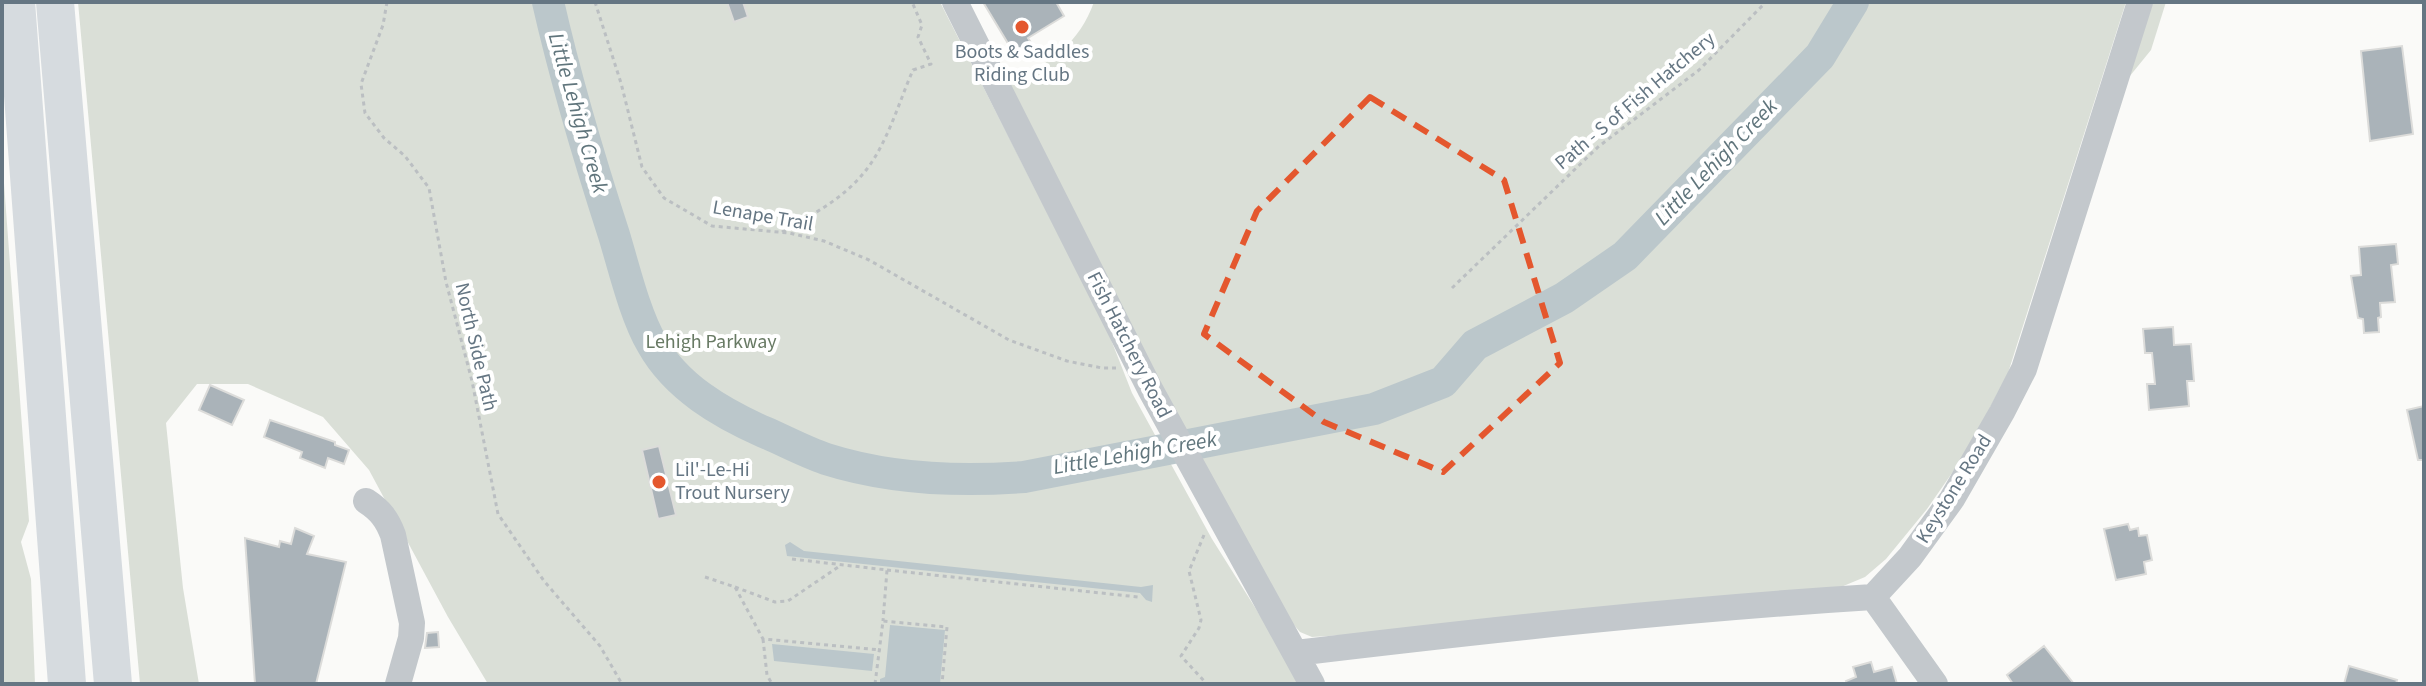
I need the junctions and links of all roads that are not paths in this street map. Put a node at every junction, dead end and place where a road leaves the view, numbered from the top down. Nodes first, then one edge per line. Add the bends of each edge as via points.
1 (16, 2) edge
2 (55, 2) edge
3 (955, 2) edge
4 (2140, 2) edge
5 (366, 501) dead end
6 (1873, 597) junction
7 (1296, 653) junction
8 (67, 684) edge
9 (113, 684) edge
10 (398, 684) edge
11 (1312, 684) edge
12 (1935, 684) edge

1 - 8 highway
2 - 9 highway
3 - 7 street, Fish Hatchery Road via 1145,378
4 - 6 street, Keystone Road via 2024,369 1952,499
5 - 10 street via 388,522 412,623
6 - 7 street via 1473,631
6 - 12 street
7 - 11 street, Fish Hatchery Road

